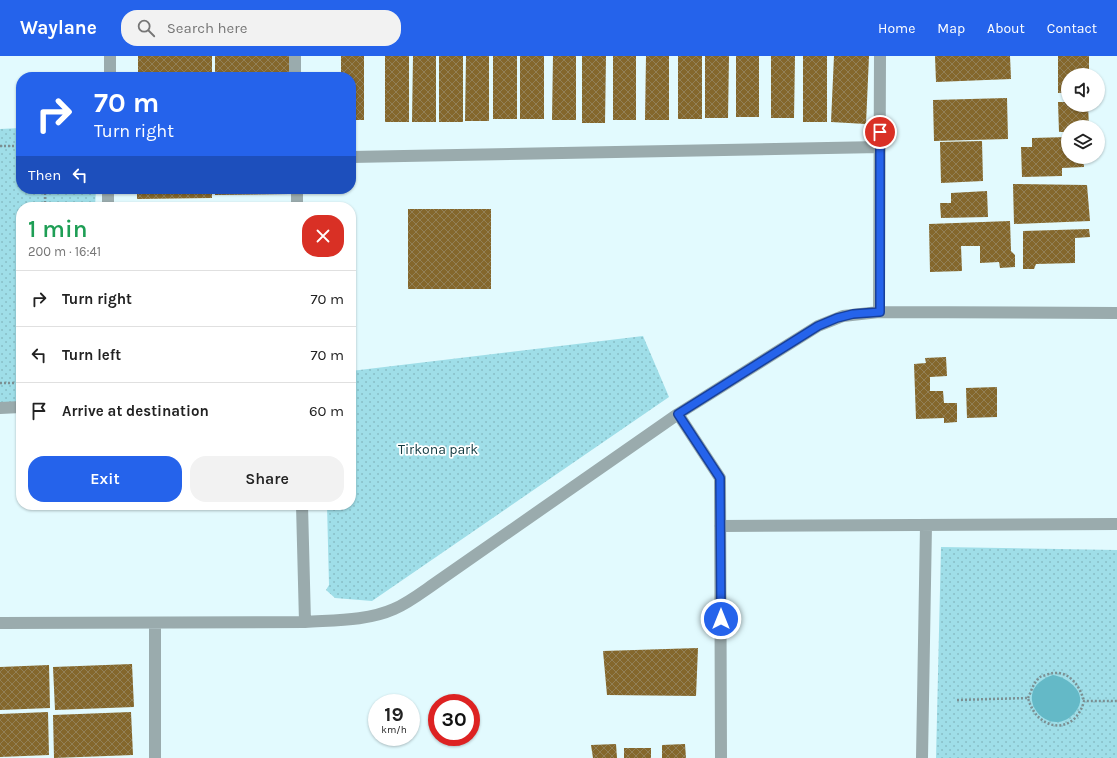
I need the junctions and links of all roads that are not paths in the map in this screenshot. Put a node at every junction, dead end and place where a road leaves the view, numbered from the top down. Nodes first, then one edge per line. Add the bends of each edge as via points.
1 (110, 56) edge
2 (295, 56) edge
3 (880, 56) edge
4 (110, 72) edge
5 (296, 72) edge
6 (880, 147) junction
7 (356, 157) edge
8 (880, 312) junction
9 (1117, 313) edge
10 (16, 407) edge
11 (0, 408) edge
12 (678, 414) junction
13 (302, 510) edge
14 (1117, 524) edge
15 (926, 525) junction
16 (720, 526) junction
17 (305, 622) junction
18 (0, 623) edge
19 (156, 623) junction
20 (155, 758) edge
21 (721, 758) edge
22 (922, 758) edge

1 - 4 street
2 - 5 street
3 - 6 street
6 - 7 street
6 - 8 street
8 - 9 street
8 - 12 street via 853,314 818,326
10 - 11 street
12 - 16 street via 720,478
12 - 17 street via 402,605 374,616
13 - 17 street
14 - 15 street
15 - 16 street
15 - 22 street
16 - 21 street
17 - 19 street
18 - 19 street
19 - 20 street

